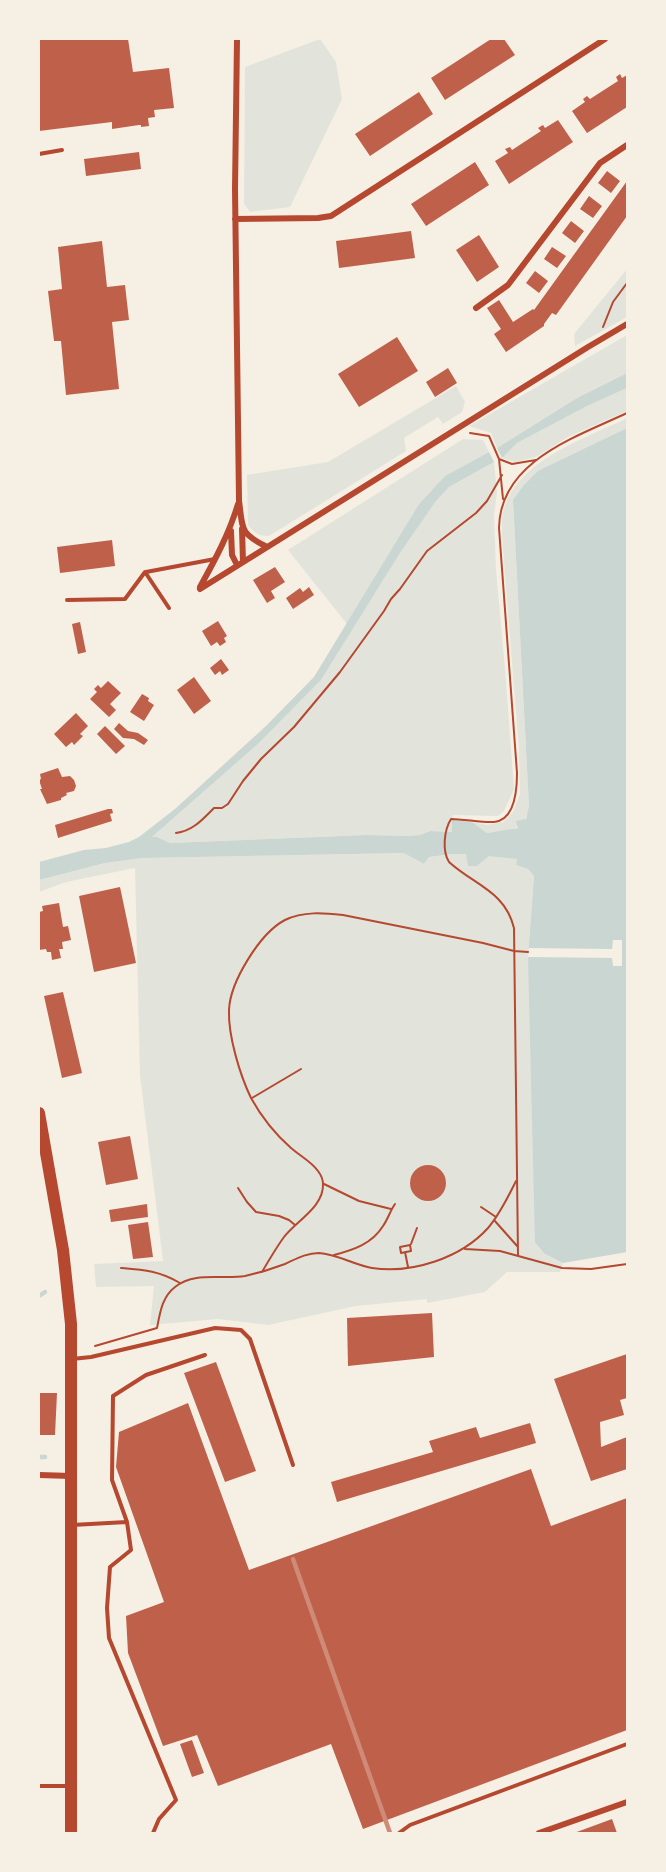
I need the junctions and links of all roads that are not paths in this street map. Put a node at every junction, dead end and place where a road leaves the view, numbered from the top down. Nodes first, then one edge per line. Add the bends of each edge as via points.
1 (237, 39) edge
2 (605, 39) edge
3 (627, 145) edge
4 (62, 150) dead end
5 (39, 154) edge
6 (235, 219) junction
7 (476, 308) dead end
8 (627, 324) edge
9 (239, 501) junction
10 (242, 527) junction
11 (231, 528) junction
12 (267, 547) junction
13 (216, 559) junction
14 (240, 563) junction
15 (146, 572) junction
16 (67, 600) dead end
17 (169, 608) dead end
18 (39, 1113) edge
19 (205, 1355) dead end
20 (71, 1359) junction
21 (293, 1465) dead end
22 (39, 1475) edge
23 (71, 1476) junction
24 (127, 1522) junction
25 (72, 1525) junction
26 (627, 1744) edge
27 (39, 1786) edge
28 (72, 1786) junction
29 (627, 1802) edge
30 (71, 1833) edge
31 (153, 1833) edge
32 (399, 1833) edge
33 (539, 1833) edge

1 - 6 street
2 - 6 street via 330,216
3 - 7 street via 600,163 508,285
4 - 5 lane
6 - 9 street
8 - 12 street
9 - 10 street
9 - 11 street
10 - 12 street via 250,538
10 - 14 street
11 - 13 street
11 - 14 street via 232,555
12 - 14 street
13 - 14 street via 200,589
13 - 15 lane
15 - 16 lane via 125,599
15 - 17 lane
18 - 20 main road via 66,1270
19 - 24 lane via 146,1375 112,1396 112,1480
20 - 21 lane via 215,1328 240,1330 250,1339
20 - 23 main road
22 - 23 street
23 - 25 main road
24 - 25 lane
24 - 31 lane via 131,1550 110,1567 106,1608 109,1638 176,1800
25 - 28 main road
26 - 32 lane via 410,1825
27 - 28 lane
28 - 30 main road
29 - 33 street

